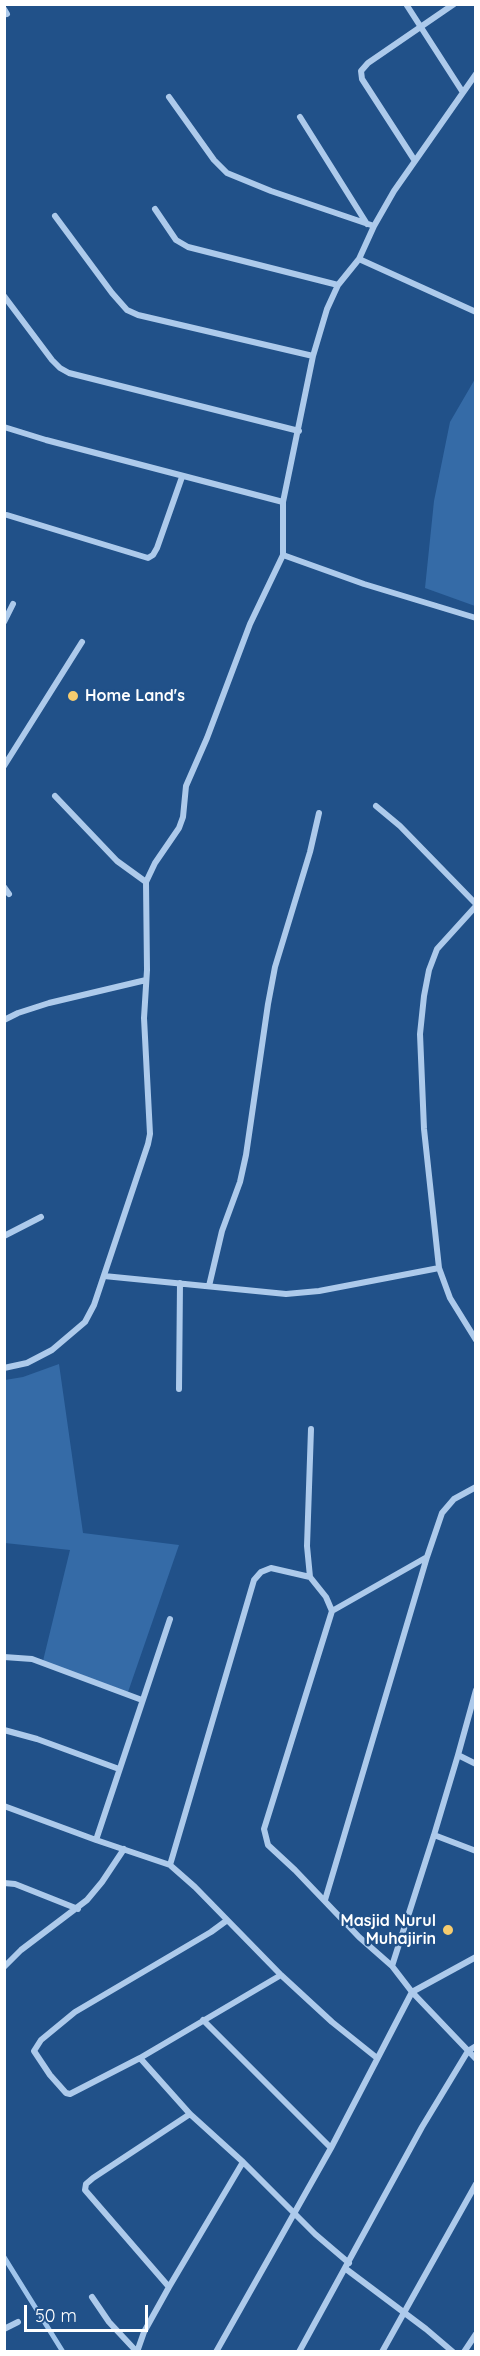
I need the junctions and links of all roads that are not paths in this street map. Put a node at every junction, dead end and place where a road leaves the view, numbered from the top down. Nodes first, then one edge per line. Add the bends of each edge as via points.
1 (406, 4) edge
2 (454, 4) edge
3 (421, 28) junction
4 (476, 74) edge
5 (462, 91) junction
6 (169, 98) dead end
7 (300, 117) dead end
8 (415, 161) junction
9 (155, 209) dead end
10 (55, 216) dead end
11 (371, 225) junction
12 (359, 259) junction
13 (338, 285) junction
14 (4, 296) edge
15 (476, 312) edge
16 (313, 356) junction
17 (4, 427) edge
18 (299, 431) junction
19 (182, 477) junction
20 (283, 502) junction
21 (7, 515) dead end
22 (283, 555) junction
23 (13, 604) dead end
24 (476, 618) edge
25 (4, 622) edge
26 (82, 642) dead end
27 (4, 766) edge
28 (55, 796) dead end
29 (376, 806) dead end
30 (319, 813) dead end
31 (146, 882) junction
32 (4, 887) edge
33 (9, 894) dead end
34 (476, 905) edge
35 (146, 980) junction
36 (4, 1020) edge
37 (41, 1217) dead end
38 (4, 1236) edge
39 (439, 1268) junction
40 (104, 1276) junction
41 (180, 1283) junction
42 (209, 1286) junction
43 (476, 1340) edge
44 (4, 1368) edge
45 (179, 1389) dead end
46 (311, 1429) dead end
47 (476, 1486) edge
48 (427, 1557) junction
49 (310, 1577) junction
50 (332, 1611) junction
51 (170, 1619) dead end
52 (4, 1657) edge
53 (475, 1692) edge
54 (142, 1700) junction
55 (4, 1730) edge
56 (458, 1755) junction
57 (476, 1764) edge
58 (119, 1769) junction
59 (4, 1806) edge
60 (434, 1835) junction
61 (96, 1840) junction
62 (124, 1849) junction
63 (476, 1851) edge
64 (170, 1865) junction
65 (4, 1883) edge
66 (325, 1899) junction
67 (78, 1909) junction
68 (226, 1921) junction
69 (476, 1957) edge
70 (392, 1966) junction
71 (4, 1967) edge
72 (281, 1975) junction
73 (411, 1992) junction
74 (203, 2019) junction
75 (476, 2046) edge
76 (468, 2051) junction
77 (140, 2058) junction
78 (377, 2058) junction
79 (476, 2059) edge
80 (190, 2114) junction
81 (331, 2148) junction
82 (243, 2162) junction
83 (476, 2184) edge
84 (294, 2213) junction
85 (348, 2266) junction
86 (169, 2287) junction
87 (92, 2297) dead end
88 (403, 2312) junction
89 (18, 2322) dead end
90 (4, 2329) edge
91 (476, 2334) edge
92 (137, 2352) edge
93 (216, 2352) edge
94 (299, 2352) edge
95 (382, 2352) edge
96 (453, 2352) edge
97 (464, 2352) edge

1 - 3 street
2 - 3 street
3 - 5 street
3 - 8 street via 368,63 360,74
4 - 5 street
5 - 8 street
6 - 11 street via 227,173
7 - 11 street
8 - 11 street
9 - 13 street via 176,240 188,247
10 - 16 street via 127,310
11 - 12 street
12 - 13 street
12 - 15 street
13 - 16 street
14 - 18 street via 52,360 69,373
16 - 18 street
17 - 19 street
18 - 20 street
19 - 20 street
19 - 21 street via 157,548 148,558
20 - 22 street
22 - 24 street
22 - 31 street via 250,624 186,786 179,828
23 - 25 street
26 - 27 street
28 - 31 street via 117,861
29 - 34 street
30 - 42 street via 275,967 246,1155
31 - 35 street
32 - 33 street
34 - 39 street via 437,949 429,970 420,1034 424,1129
35 - 36 street via 49,1003
35 - 40 street via 150,1134
37 - 38 street
39 - 42 street via 286,1294
39 - 43 street via 450,1298
40 - 41 street
40 - 44 street via 85,1322 40,1357
41 - 42 street
41 - 45 street
46 - 49 street via 307,1546
47 - 48 street via 454,1499 442,1513
48 - 50 street
48 - 66 street
49 - 50 street
49 - 64 street via 271,1568 254,1580
50 - 66 street via 264,1829 268,1845
51 - 54 street
52 - 54 street via 32,1659
53 - 56 street
54 - 58 street
55 - 58 street
56 - 57 street
56 - 60 street
58 - 61 street
59 - 61 street
60 - 63 street
60 - 70 street
61 - 62 street
62 - 64 street
62 - 67 street
64 - 68 street
65 - 67 street
66 - 70 street
67 - 71 street
68 - 72 street
68 - 77 street via 75,2012 41,2040 34,2051 50,2075 66,2093 72,2094
69 - 73 street
70 - 73 street
72 - 74 street
72 - 78 street
73 - 76 street
73 - 78 street
74 - 77 street
74 - 81 street
75 - 76 street
76 - 79 street
76 - 85 street via 422,2127
77 - 80 street
78 - 81 street
80 - 82 street
80 - 86 street via 93,2178 85,2190
81 - 84 street
82 - 84 street
82 - 86 street
83 - 88 street
84 - 85 street
84 - 93 street
85 - 88 street
85 - 94 street
86 - 92 street
87 - 92 street
88 - 95 street
88 - 96 street
89 - 90 street
91 - 97 street

